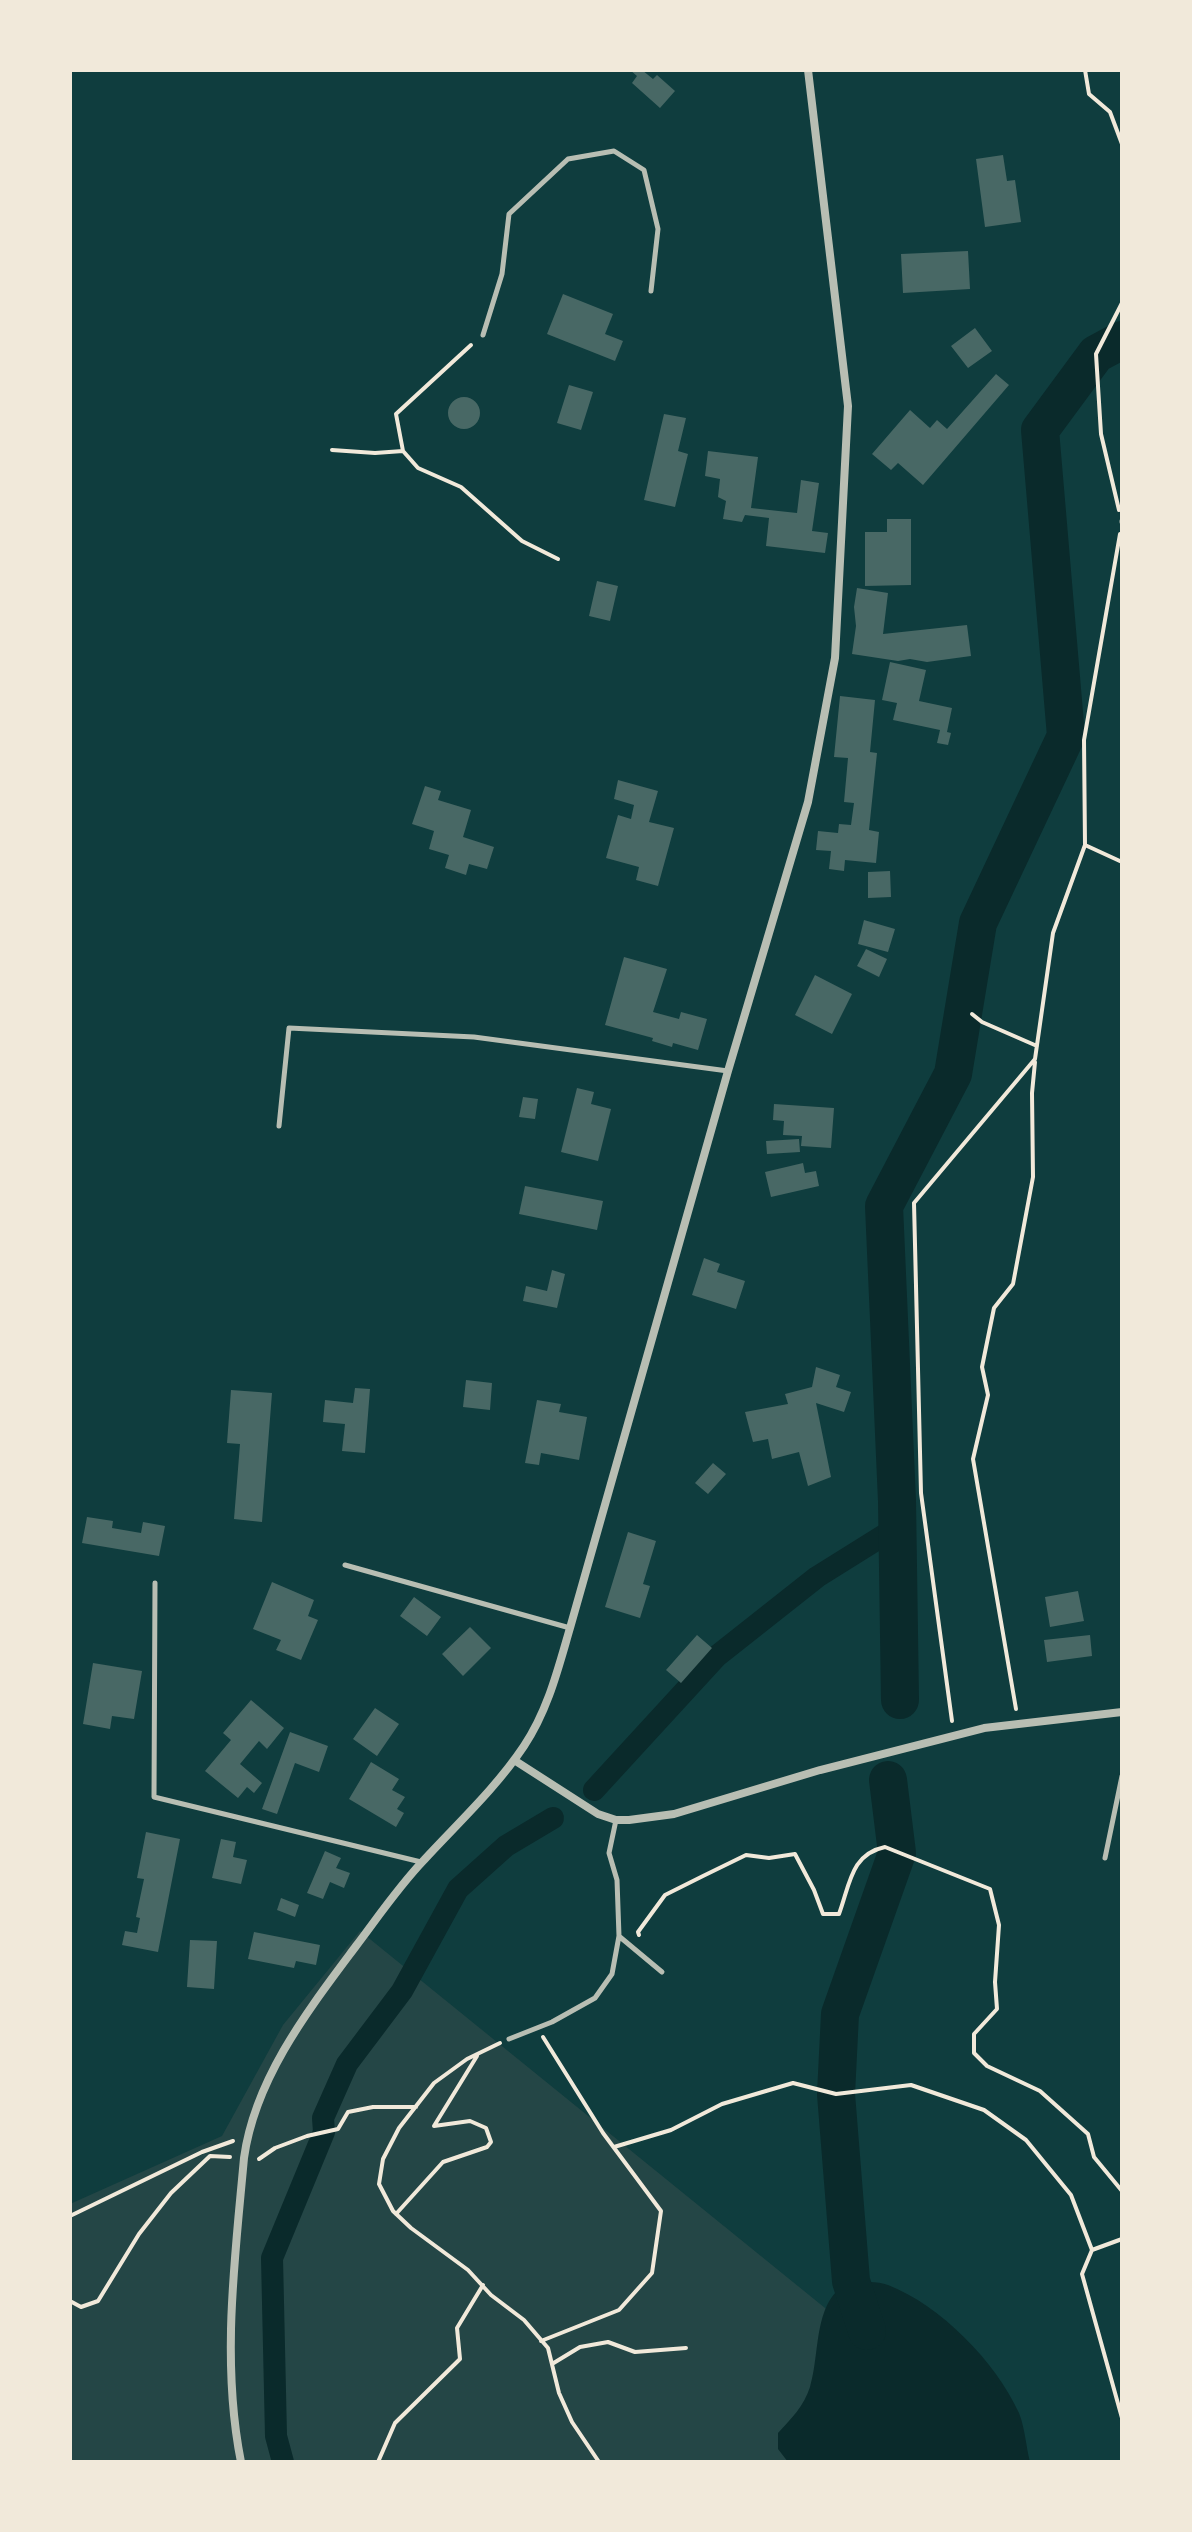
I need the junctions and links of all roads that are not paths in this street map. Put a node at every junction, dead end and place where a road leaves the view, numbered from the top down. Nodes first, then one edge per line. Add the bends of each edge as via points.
1 (808, 70) edge
2 (651, 291) dead end
3 (483, 335) dead end
4 (728, 1071) junction
5 (279, 1126) dead end
6 (345, 1565) dead end
7 (155, 1583) dead end
8 (570, 1628) junction
9 (1122, 1712) edge
10 (514, 1760) junction
11 (1122, 1776) edge
12 (616, 1820) junction
13 (1105, 1858) dead end
14 (421, 1862) junction
15 (619, 1936) junction
16 (662, 1972) dead end
17 (509, 2039) road end
18 (241, 2462) edge

1 - 4 street via 848,406 835,658 808,802
2 - 3 lane via 658,229 644,170 614,151 568,159 509,214 502,274
4 - 5 lane via 474,1037 289,1028
4 - 8 street
6 - 8 lane
7 - 14 lane via 154,1797
8 - 10 street via 547,1702
9 - 12 street via 984,1728 674,1814
10 - 12 street
10 - 14 street
11 - 13 lane
12 - 15 lane via 609,1853 617,1880
14 - 18 street via 288,2045 247,2136 231,2331
15 - 16 lane
15 - 17 lane via 612,1974 595,1998

